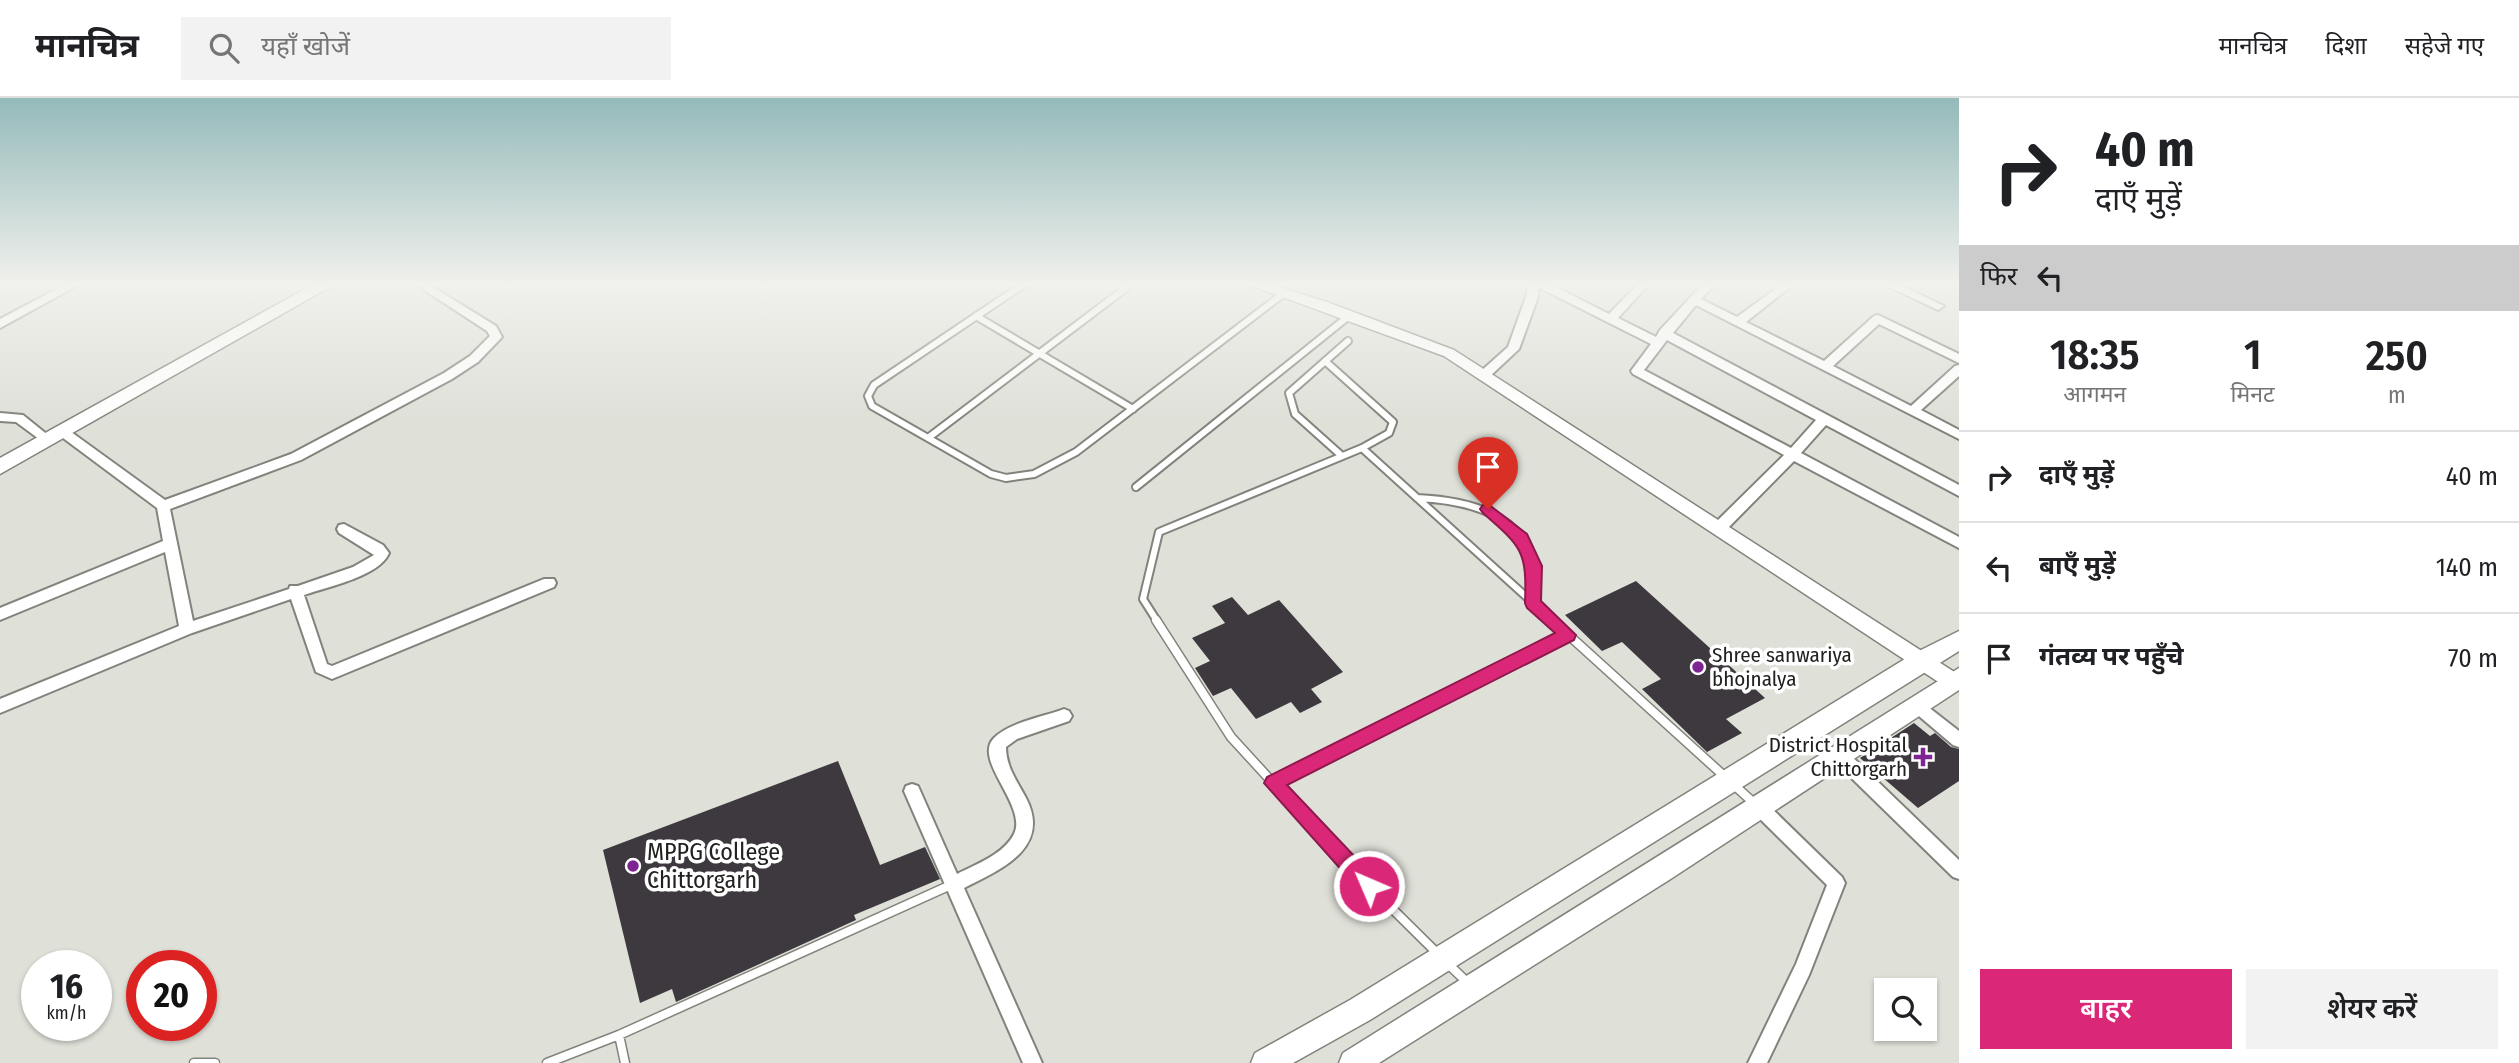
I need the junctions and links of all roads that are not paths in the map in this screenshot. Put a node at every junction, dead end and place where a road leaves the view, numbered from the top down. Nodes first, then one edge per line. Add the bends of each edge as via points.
1 (234, 329) edge
2 (247, 329) edge
3 (492, 329) edge
4 (956, 329) edge
5 (998, 329) edge
6 (1072, 329) edge
7 (1237, 329) edge
8 (1333, 329) edge
9 (1387, 329) edge
10 (1520, 329) edge
11 (1637, 329) edge
12 (1669, 329) edge
13 (1755, 329) edge
14 (1867, 329) edge
15 (1898, 329) edge
16 (1661, 338) junction
17 (1348, 341) dead end
18 (1039, 354) junction
19 (1959, 359) edge
20 (1325, 361) junction
21 (1826, 366) junction
22 (1959, 369) edge
23 (1484, 375) junction
24 (1133, 409) junction
25 (1913, 411) junction
26 (0, 417) edge
27 (1824, 419) junction
28 (63, 432) junction
29 (1959, 435) edge
30 (43, 436) junction
31 (928, 438) junction
32 (1362, 448) junction
33 (1793, 454) junction
34 (1342, 456) junction
35 (0, 459) edge
36 (0, 467) edge
37 (1136, 488) dead end
38 (1959, 491) edge
39 (1416, 498) junction
40 (163, 506) junction
41 (1719, 528) junction
42 (344, 529) dead end
43 (1959, 543) edge
44 (170, 544) junction
45 (549, 583) dead end
46 (295, 590) junction
47 (1533, 603) junction
48 (0, 614) edge
49 (187, 629) junction
50 (1568, 635) junction
51 (1959, 640) edge
52 (1921, 660) junction
53 (1956, 680) edge
54 (1918, 705) junction
55 (0, 706) edge
56 (1064, 716) dead end
57 (1959, 740) edge
58 (1839, 755) junction
59 (1729, 780) junction
60 (1273, 783) junction
61 (912, 791) dead end
62 (1759, 807) junction
63 (1959, 871) edge
64 (954, 884) junction
65 (1442, 958) junction
66 (1472, 987) junction
67 (619, 1035) junction
68 (1366, 1060) edge
69 (194, 1063) edge
70 (215, 1063) edge
71 (547, 1063) edge
72 (625, 1063) edge
73 (1033, 1063) edge
74 (1265, 1063) edge
75 (1757, 1063) edge

1 - 30 main road
2 - 28 main road
3 - 40 street via 496,337 490,345 448,376 296,457
4 - 31 lane via 918,353 868,396 872,406
5 - 18 lane
6 - 18 lane
7 - 24 lane
8 - 37 lane
9 - 23 street via 1449,353
10 - 23 street via 1513,349
11 - 16 street
12 - 16 street
13 - 21 street
14 - 21 street
15 - 19 street
16 - 27 street
16 - 33 street via 1637,371
17 - 20 lane
18 - 24 lane
18 - 31 lane
20 - 32 lane via 1393,422 1390,433
20 - 34 lane via 1289,393 1295,414
21 - 25 street
22 - 25 street
23 - 41 street
24 - 31 lane via 1076,452 1020,477 991,474
25 - 29 street
26 - 30 street via 19,418
27 - 33 street
27 - 38 street
28 - 36 main road
28 - 40 street
30 - 35 main road
32 - 34 lane
32 - 39 lane
33 - 41 street
33 - 43 street
34 - 60 lane via 1159,532 1143,599 1231,737
39 - 47 lane
39 - 47 lane via 1446,499 1488,509 1522,538 1534,566
40 - 44 street
41 - 52 street
42 - 46 street via 378,548 380,558 358,571
44 - 48 street
44 - 49 street
45 - 46 street via 332,673 321,668
46 - 49 street
47 - 50 lane
49 - 55 street
50 - 59 lane
50 - 60 lane
51 - 52 main road
52 - 53 street
52 - 59 main road
53 - 54 main road
54 - 57 street
54 - 58 main road
56 - 64 street via 1012,734 998,744 997,759 1024,812 1025,828 1009,853
58 - 62 main road
58 - 63 street
59 - 62 lane
59 - 65 main road
60 - 65 lane
61 - 64 street
62 - 66 main road
62 - 75 street via 1836,883 1803,969
64 - 67 lane
64 - 73 street
65 - 66 lane
65 - 74 main road
66 - 68 main road
67 - 71 lane
67 - 72 lane
69 - 70 lane

